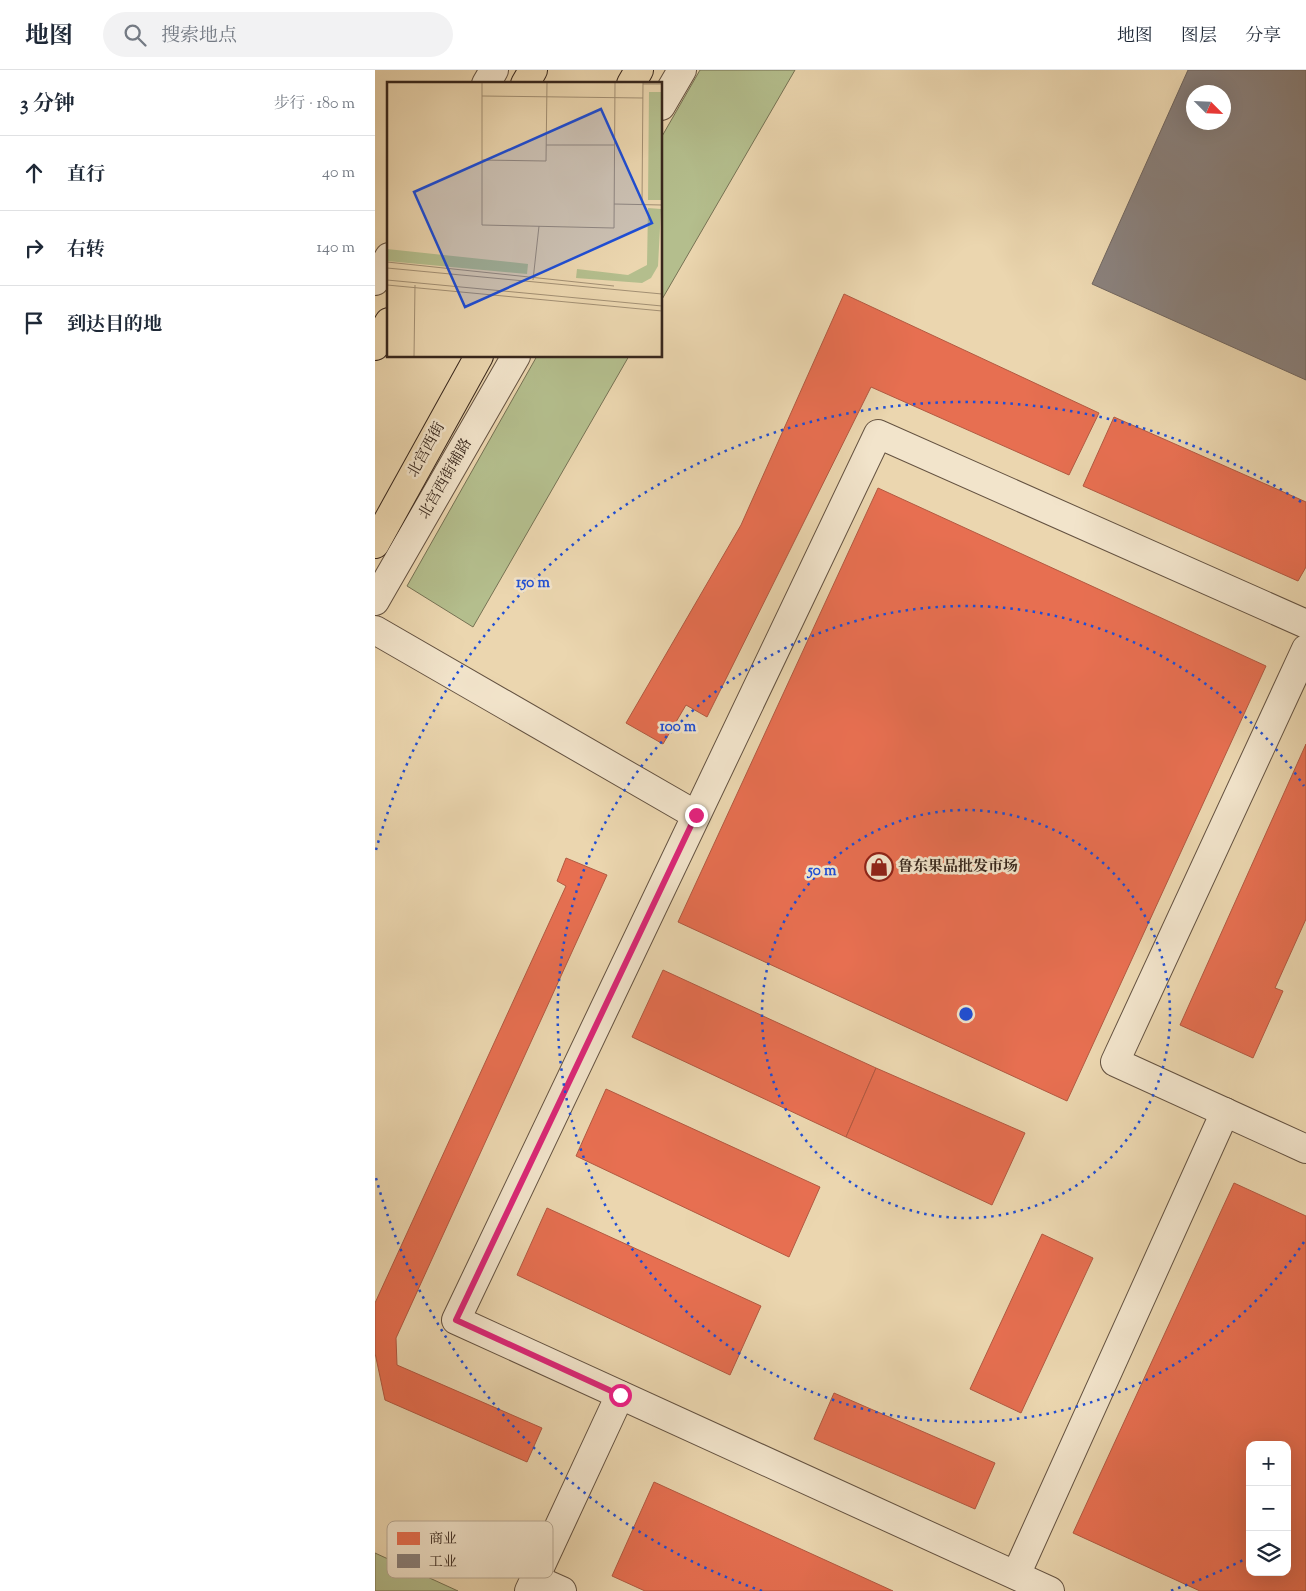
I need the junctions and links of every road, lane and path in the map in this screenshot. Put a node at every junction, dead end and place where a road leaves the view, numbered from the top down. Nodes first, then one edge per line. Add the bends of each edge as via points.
1 (494, 70) edge
2 (533, 70) edge
3 (639, 70) edge
4 (682, 70) edge
5 (487, 82) edge
6 (526, 82) edge
7 (632, 82) edge
8 (663, 103) edge
9 (387, 260) edge
10 (375, 281) edge
11 (387, 325) edge
12 (375, 346) edge
13 (478, 358) edge
14 (515, 358) edge
15 (375, 544) edge
16 (375, 601) edge
17 (1306, 624) edge
18 (375, 630) edge
19 (1306, 649) edge
20 (696, 815) junction
21 (1225, 1112) junction
22 (1306, 1148) edge
23 (620, 1395) junction
24 (553, 1540) edge
25 (1016, 1575) junction
26 (532, 1585) edge
27 (562, 1591) edge
28 (1051, 1591) edge

1 - 5 street
2 - 6 main road
3 - 7 main road
4 - 8 street
9 - 10 street
11 - 12 main road
13 - 15 main road, 北宫西街
14 - 16 street, 北宫西街辅路
17 - 20 street via 878,434
18 - 20 street
19 - 21 street via 1115,1062
20 - 23 street via 456,1320
21 - 22 street
21 - 25 street
23 - 24 street
23 - 25 street
25 - 28 street
26 - 27 street

